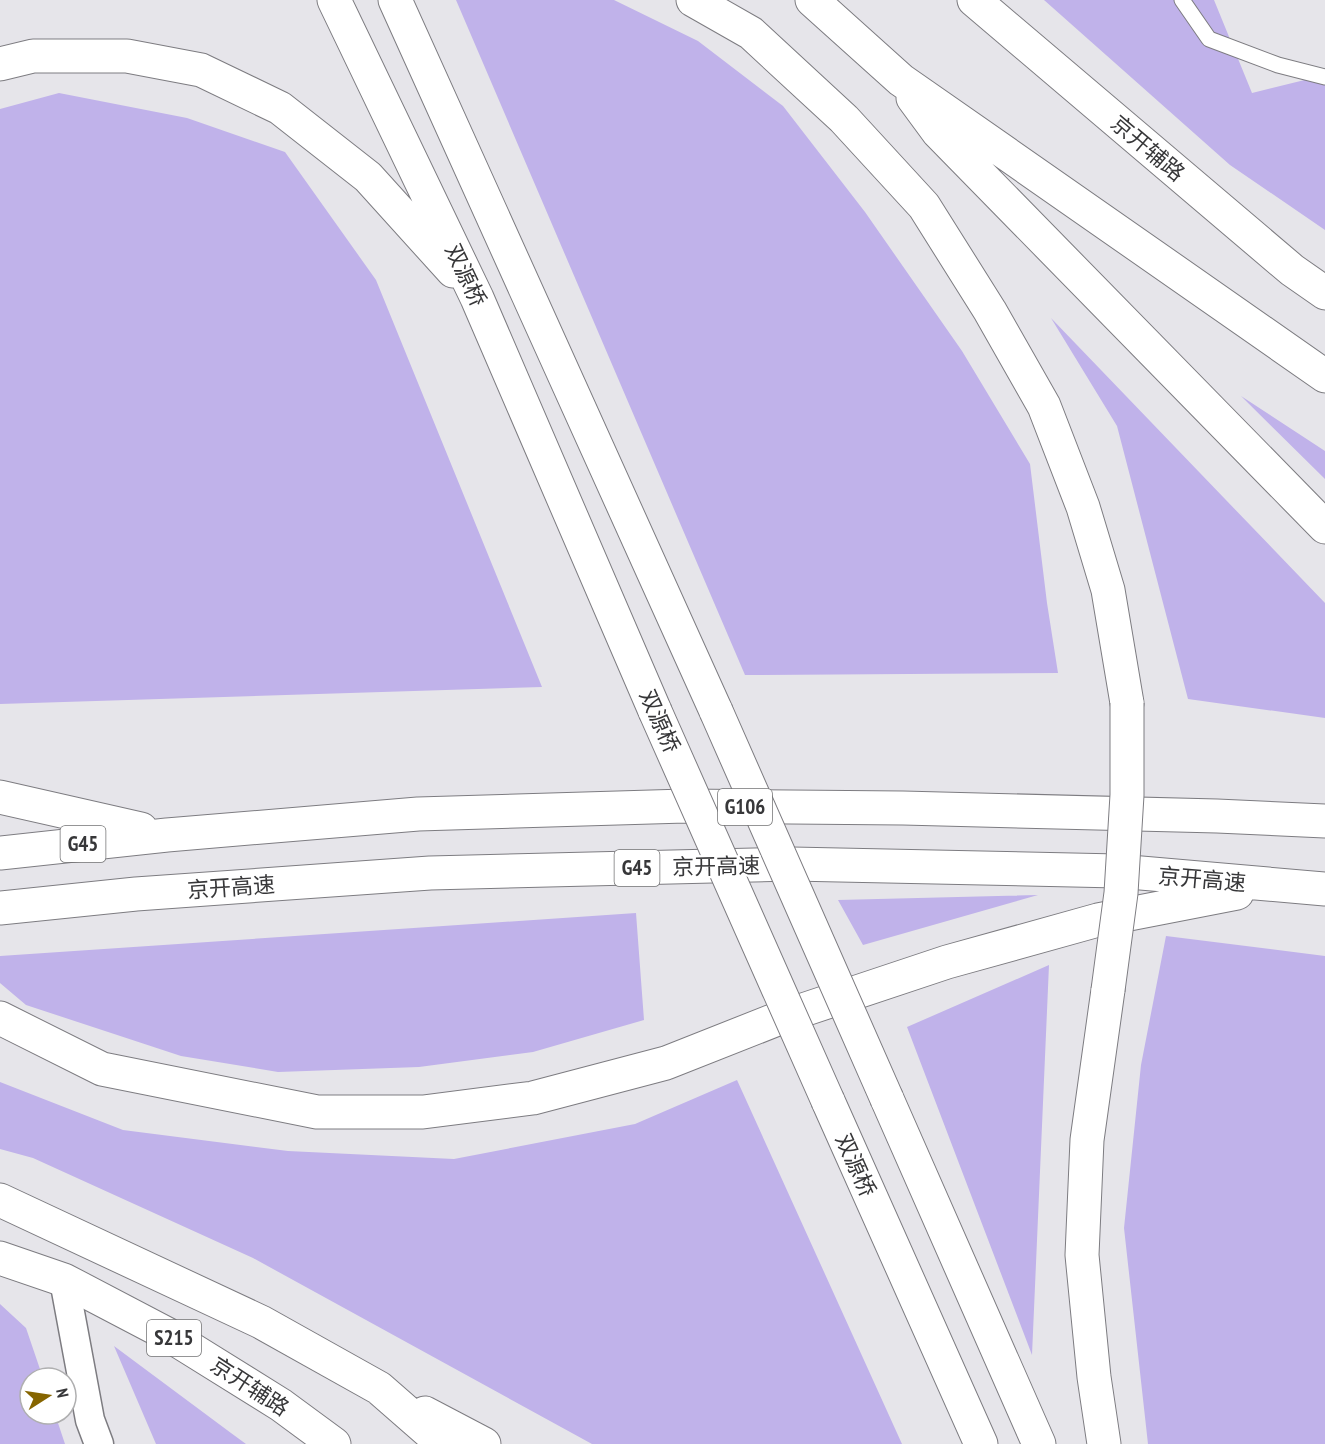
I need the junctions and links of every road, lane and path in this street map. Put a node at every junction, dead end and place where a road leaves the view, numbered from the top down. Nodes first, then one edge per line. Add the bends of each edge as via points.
1 (334, 0) edge
2 (395, 0) edge
3 (693, 0) edge
4 (813, 0) edge
5 (974, 0) edge
6 (1182, 0) edge
7 (0, 64) edge
8 (1325, 77) edge
9 (900, 80) junction
10 (1325, 293) edge
11 (477, 298) junction
12 (1325, 376) edge
13 (1325, 527) edge
14 (0, 797) edge
15 (1325, 821) edge
16 (166, 835) junction
17 (0, 853) edge
18 (1275, 886) junction
19 (1325, 889) edge
20 (0, 908) edge
21 (0, 1018) edge
22 (0, 1200) edge
23 (0, 1258) edge
24 (64, 1280) junction
25 (379, 1388) junction
26 (99, 1444) edge
27 (334, 1444) edge
28 (443, 1444) edge
29 (484, 1444) edge
30 (981, 1444) edge
31 (1039, 1444) edge
32 (1104, 1444) edge

1 - 11 main road, 双源桥
2 - 31 main road, bridge via 716,711
3 - 32 main road, bridge via 751,33 844,119 924,206 1044,406 1083,507 1108,590 1127,703 1127,795 1121,893 1086,1140 1082,1254
4 - 9 main road
5 - 10 main road, 京开辅路 via 1292,270
6 - 8 lane via 1209,39 1278,65
7 - 11 main road via 33,56 127,56 201,70 280,108 368,177
9 - 12 main road
9 - 13 main road via 938,132
11 - 30 main road, 双源桥, bridge via 655,711
14 - 16 main road
15 - 16 main road, G106 via 903,808 685,806 418,814
16 - 17 main road, G45
18 - 19 main road, 京开高速
18 - 20 main road, 京开高速 / G45 via 1118,871 792,864 430,873
18 - 21 main road via 1098,920 947,962 785,1016 666,1063 533,1098 423,1112 318,1112 102,1069
22 - 25 main road via 261,1322
23 - 24 main road, 京开辅路 / S215
24 - 26 street via 90,1420
24 - 27 main road, 京开辅路 / S215 via 166,1334 281,1405
25 - 28 main road
25 - 29 main road

